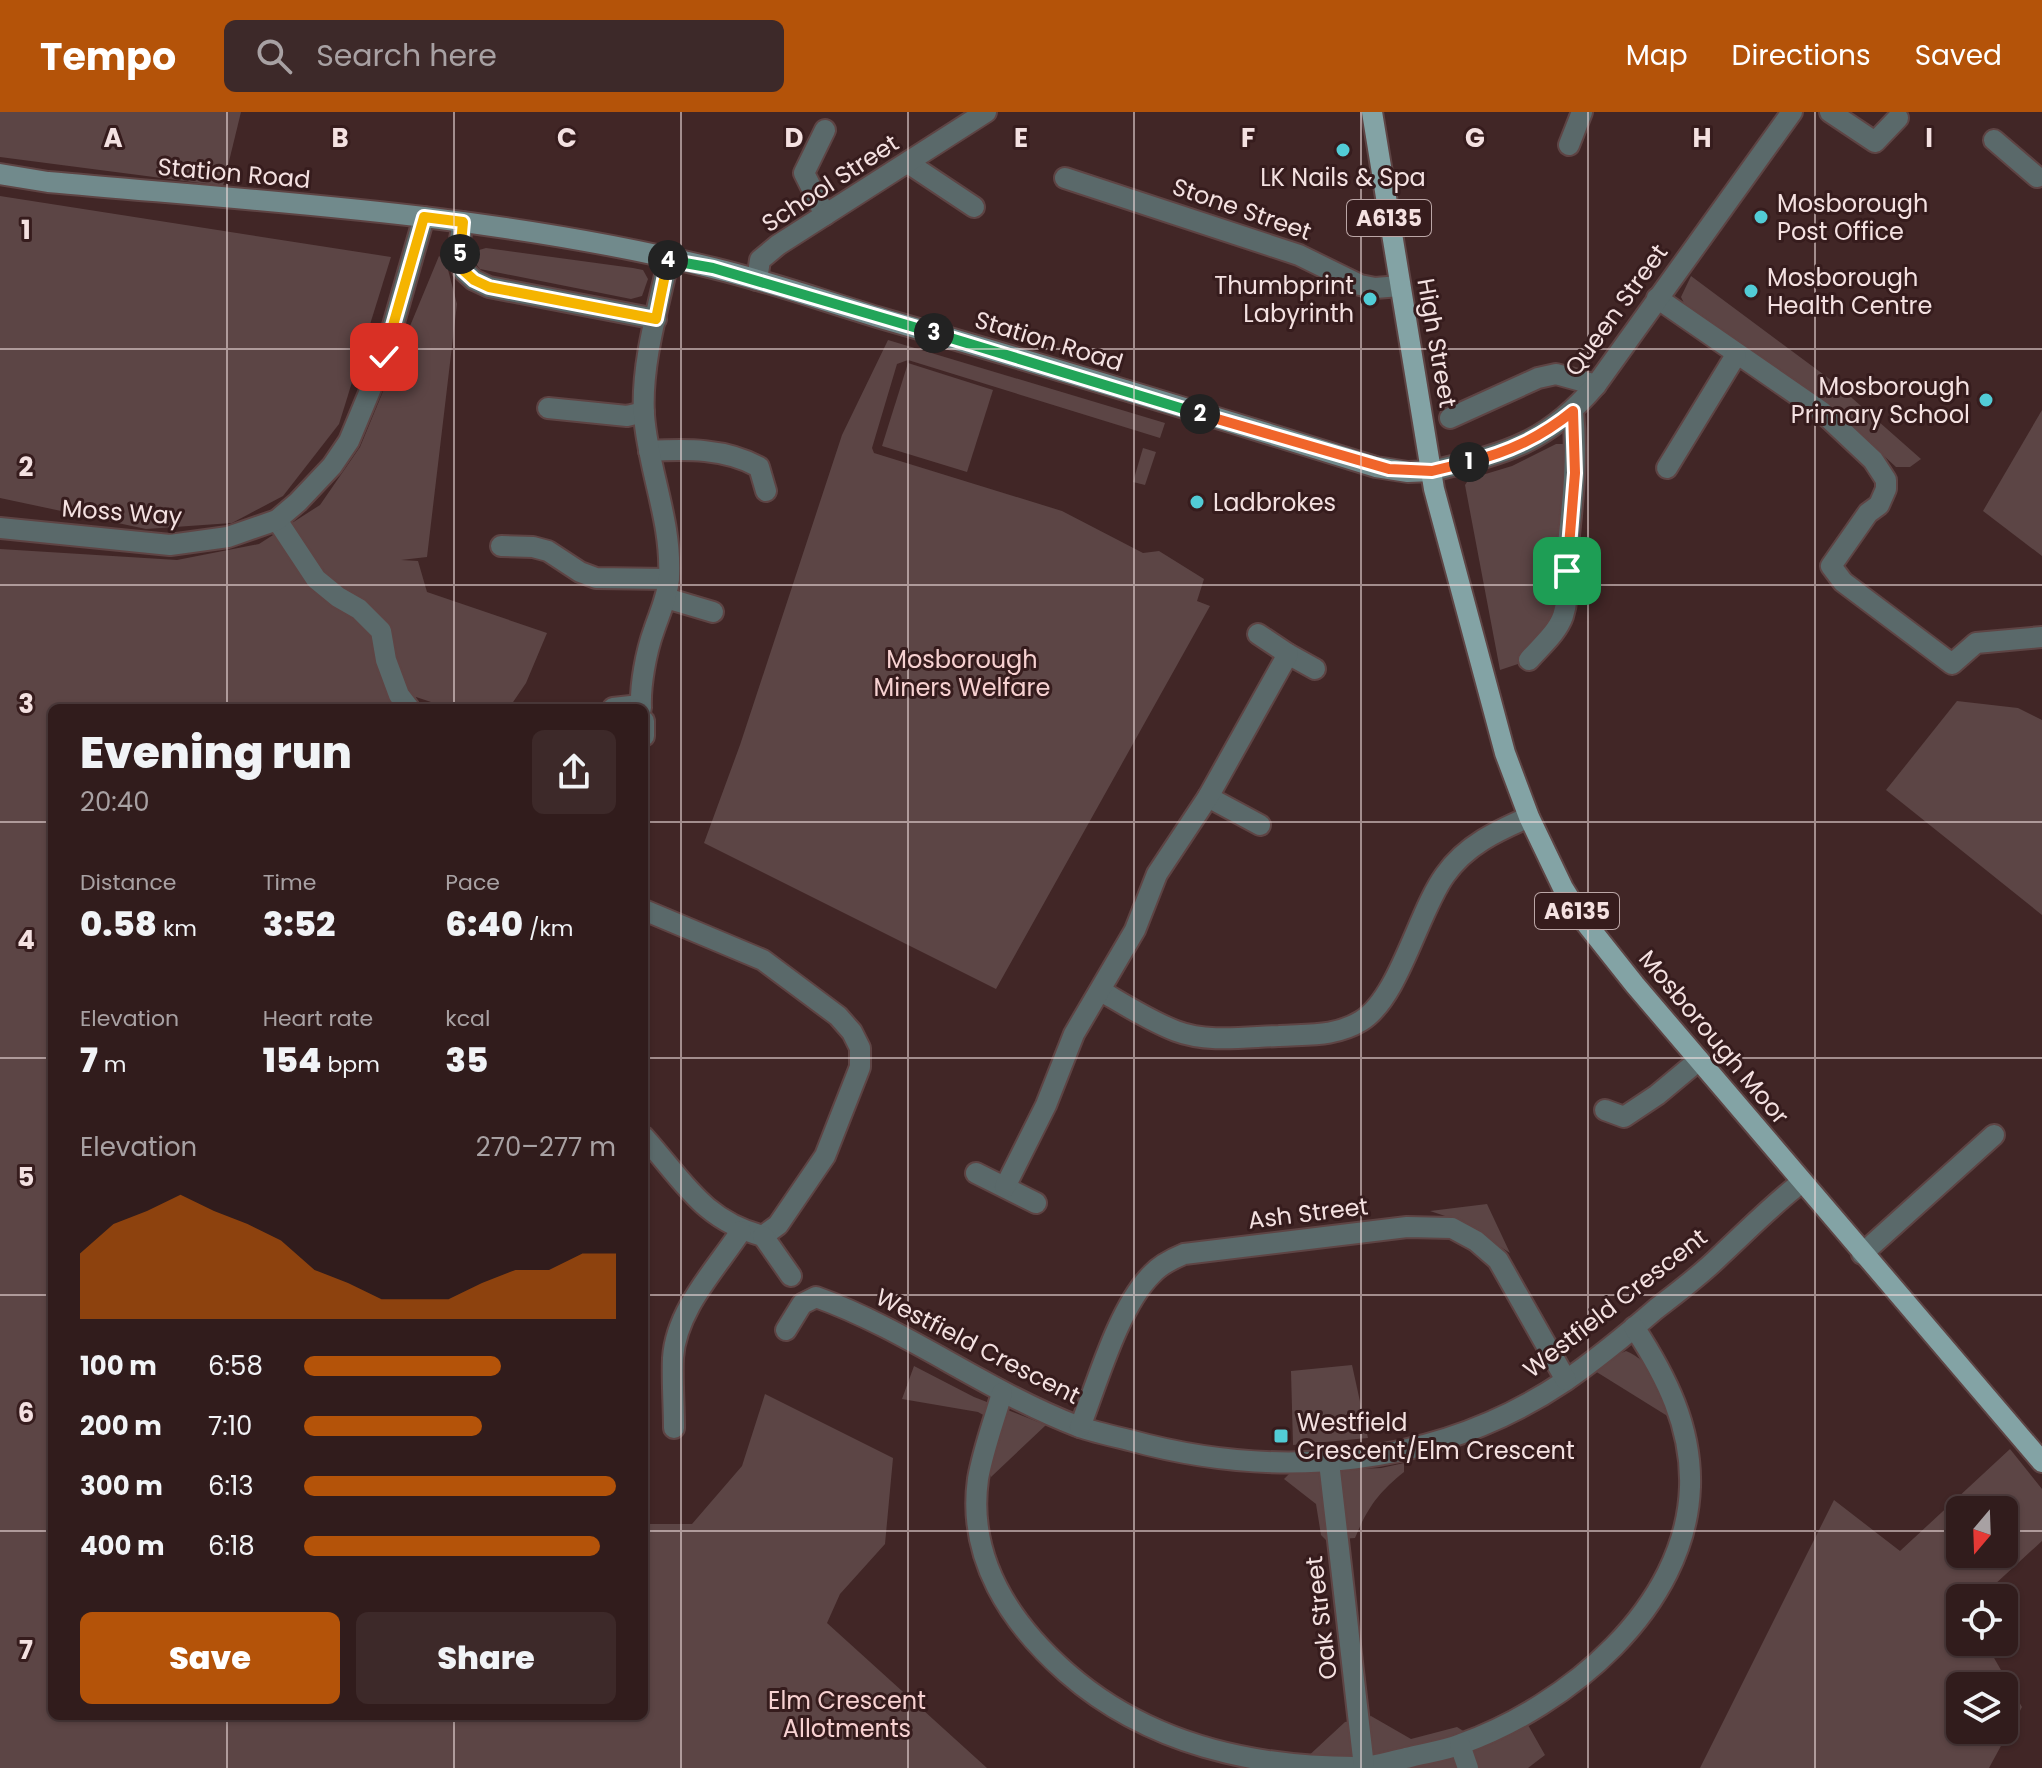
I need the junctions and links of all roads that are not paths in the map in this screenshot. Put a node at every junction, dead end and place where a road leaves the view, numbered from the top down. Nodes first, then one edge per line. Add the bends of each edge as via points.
1 (1372, 112) edge
2 (1582, 112) edge
3 (1792, 112) edge
4 (1830, 112) edge
5 (976, 115) edge
6 (1898, 118) dead end
7 (825, 130) dead end
8 (1994, 140) dead end
9 (1569, 145) dead end
10 (908, 163) junction
11 (0, 174) edge
12 (2040, 177) edge
13 (1065, 178) dead end
14 (974, 207) dead end
15 (825, 215) junction
16 (424, 217) junction
17 (463, 222) junction
18 (669, 258) junction
19 (757, 280) junction
20 (1400, 286) junction
21 (1657, 298) junction
22 (656, 319) junction
23 (1736, 355) junction
24 (1596, 385) junction
25 (548, 408) dead end
26 (1573, 411) junction
27 (644, 412) junction
28 (1450, 418) dead end
29 (649, 451) junction
30 (1667, 468) dead end
31 (1432, 471) junction
32 (766, 491) dead end
33 (277, 520) junction
34 (0, 528) edge
35 (501, 546) dead end
36 (1460, 581) joint
37 (667, 588) junction
38 (713, 612) dead end
39 (1258, 634) dead end
40 (2042, 637) edge
41 (1288, 654) junction
42 (1529, 660) dead end
43 (1315, 669) dead end
44 (406, 704) edge
45 (643, 704) edge
46 (1208, 797) junction
47 (1529, 817) junction
48 (1260, 825) dead end
49 (648, 912) edge
50 (1101, 991) junction
51 (1699, 1060) junction
52 (1605, 1110) dead end
53 (1994, 1135) dead end
54 (648, 1142) edge
55 (976, 1173) dead end
56 (1802, 1182) junction
57 (1005, 1187) junction
58 (1036, 1203) dead end
59 (741, 1231) junction
60 (763, 1236) junction
61 (1862, 1254) junction
62 (809, 1301) junction
63 (1634, 1327) junction
64 (786, 1330) dead end
65 (1566, 1380) junction
66 (1002, 1393) junction
67 (1080, 1427) junction
68 (674, 1428) dead end
69 (1329, 1462) junction
70 (2042, 1462) edge
71 (1460, 1745) junction
72 (1364, 1767) edge
73 (1468, 1768) edge

1 - 20 main road, High Street / A6135
2 - 9 street
3 - 21 street, Queen Street
4 - 6 street via 1875,142
5 - 10 street, School Street
7 - 15 street via 804,173
8 - 12 street
10 - 14 street
10 - 15 street, School Street
11 - 16 main road, Station Road
13 - 20 street, Stone Street via 1299,255 1360,285
15 - 19 street, School Street via 760,260
16 - 17 main road, Station Road
16 - 33 street, Moss Way via 382,362 349,441 332,466
17 - 18 main road, Station Road
17 - 22 street via 463,270 474,280
18 - 19 main road, Station Road
18 - 22 street
19 - 31 main road, Station Road via 1376,467
20 - 31 main road, High Street / A6135
21 - 23 street
21 - 24 street, Queen Street
22 - 27 street
23 - 30 street
23 - 40 street via 1822,412 1873,460 1886,480 1879,505 1831,566 1843,582 1952,664 1976,643
24 - 26 street, Queen Street
24 - 28 street via 1556,374 1538,378
25 - 27 street via 627,416
26 - 31 street, Queen Street via 1528,442
26 - 42 street via 1567,602 1554,632
27 - 29 street
29 - 32 street via 719,452 749,462 759,467
29 - 37 street via 664,514
31 - 36 main road, High Street / A6135
33 - 34 street, Moss Way via 228,537 170,545
33 - 44 street via 316,579 381,631 386,660
35 - 37 street via 548,551 596,578
36 - 47 main road, Mosborough Moor / A6135 via 1505,753
37 - 38 street
37 - 45 street via 652,634
39 - 41 street
41 - 43 street
41 - 46 street
46 - 48 street
46 - 50 street via 1157,874 1135,930
47 - 50 street via 1489,834 1466,851 1445,875 1382,999 1364,1020 1342,1030 1245,1038 1178,1032
47 - 51 main road, Mosborough Moor / A6135 via 1581,917
49 - 60 street via 763,960 838,1016 860,1048 860,1067 825,1156 778,1225
50 - 57 street via 1074,1034
51 - 52 street via 1624,1117
51 - 56 main road, Mosborough Moor / A6135
53 - 61 street
54 - 59 street via 678,1181 716,1217
55 - 57 street
56 - 61 main road, Mosborough Moor / A6135
56 - 63 street, Westfield Crescent
57 - 58 street
59 - 60 street
59 - 68 street via 708,1276 681,1329 673,1356
60 - 62 street
61 - 70 main road, Mosborough Moor / A6135
62 - 64 street
62 - 66 street, Westfield Crescent via 816,1297 842,1307
63 - 65 street, Westfield Crescent
63 - 71 street via 1656,1360 1682,1420 1690,1486 1680,1543 1654,1598 1588,1671 1553,1699
65 - 67 street, Ash Street via 1498,1260 1452,1228 1407,1227 1184,1254 1170,1260 1152,1273 1125,1316
65 - 69 street, Westfield Crescent via 1515,1410 1461,1432 1401,1451
66 - 67 street, Westfield Crescent
66 - 72 street via 978,1480 978,1530 996,1586 1018,1623 1050,1657 1103,1702 1189,1747 1269,1765
67 - 69 street, Westfield Crescent via 1207,1458
69 - 72 street, Oak Street
71 - 72 street
71 - 73 street

